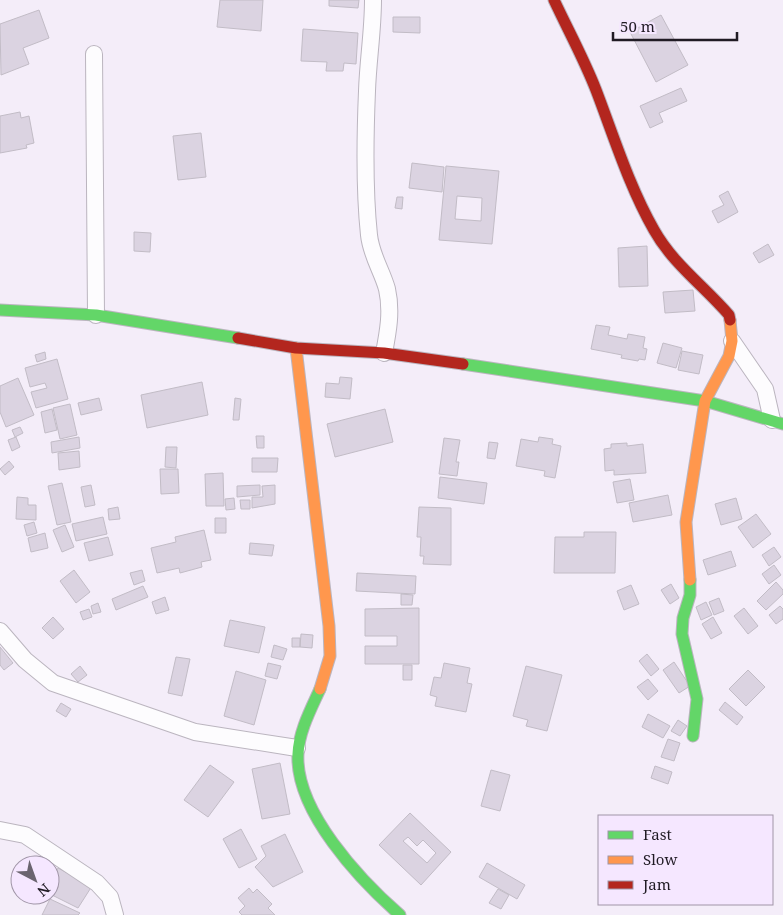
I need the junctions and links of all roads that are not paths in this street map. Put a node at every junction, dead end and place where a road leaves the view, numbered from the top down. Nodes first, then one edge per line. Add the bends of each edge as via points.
1 (373, 0) edge
2 (554, 0) edge
3 (94, 54) dead end
4 (0, 310) edge
5 (96, 315) junction
6 (732, 341) junction
7 (296, 348) junction
8 (384, 353) junction
9 (705, 401) junction
10 (777, 422) edge
11 (0, 631) edge
12 (693, 736) dead end
13 (297, 748) junction
14 (0, 830) edge
15 (115, 915) edge
16 (400, 915) edge

1 - 8 street via 366,166 369,236 390,307
2 - 6 street via 595,87 633,188 654,231 677,264 727,310
3 - 5 street
4 - 5 street
5 - 7 street
6 - 9 street via 729,356
6 - 10 street via 765,389
7 - 8 street
7 - 13 street via 328,606 330,656 326,677
8 - 9 street
9 - 10 street
9 - 12 street via 686,522 690,595 682,634 697,699
11 - 13 street via 25,660 53,683 195,732
13 - 16 street via 305,791 326,835
14 - 15 street via 25,835 97,883 110,896

